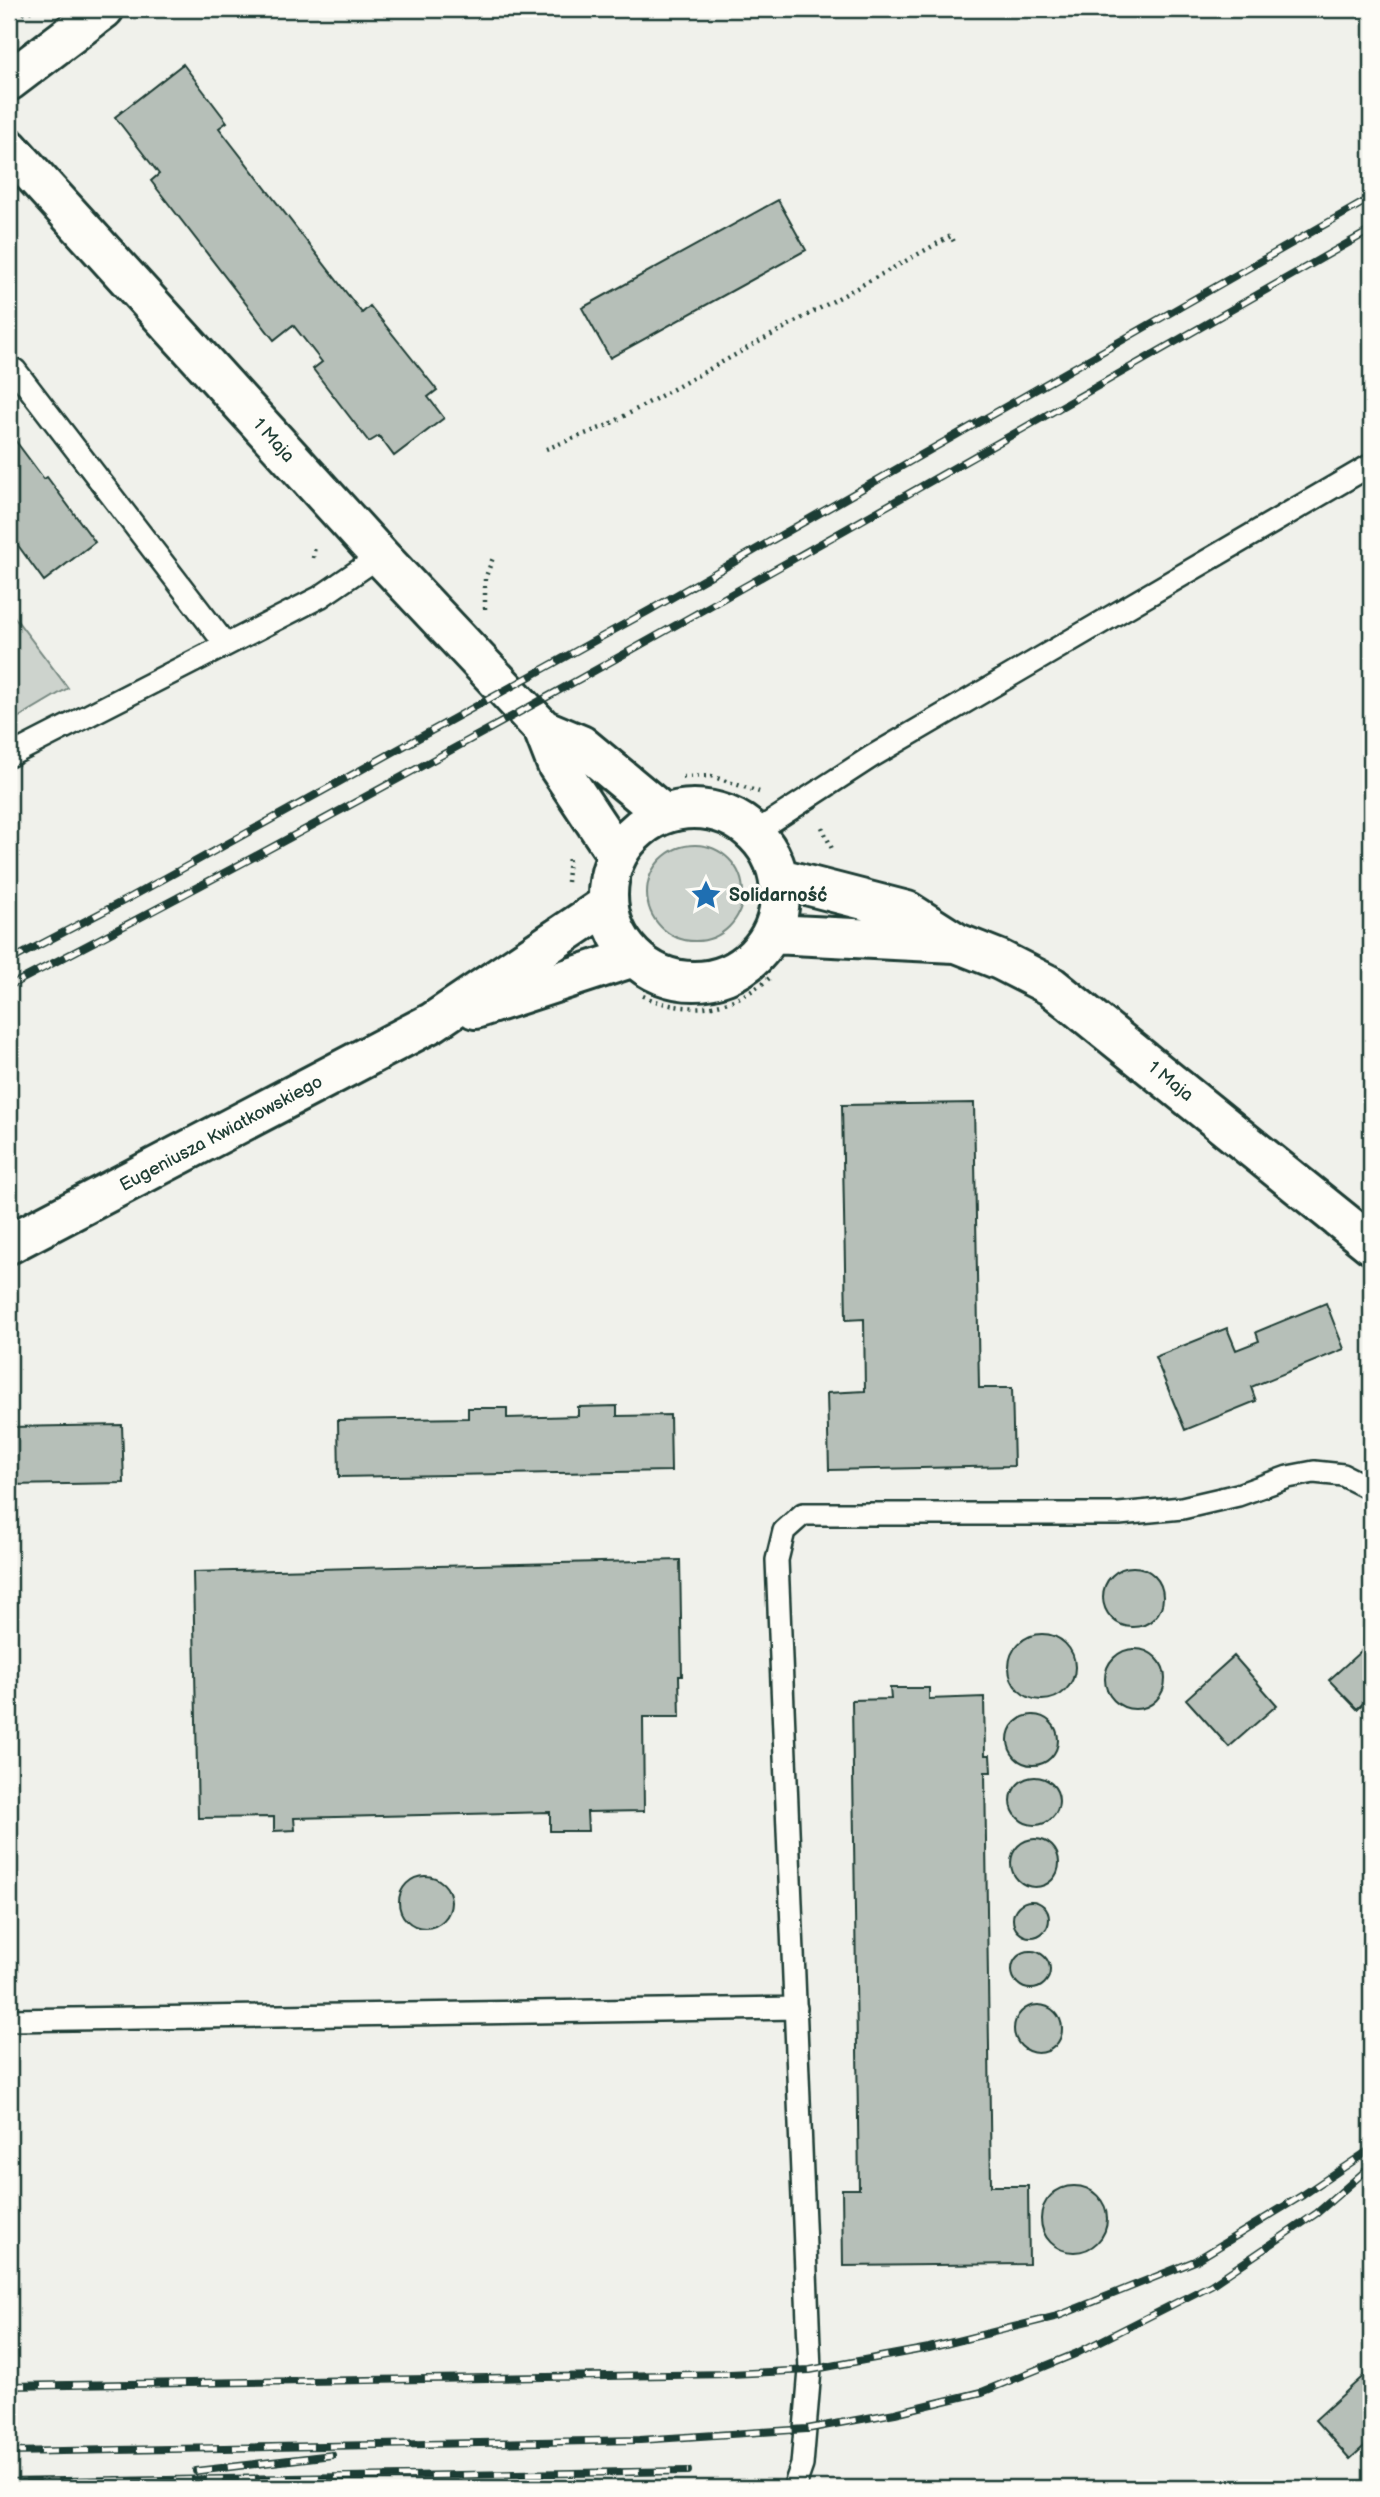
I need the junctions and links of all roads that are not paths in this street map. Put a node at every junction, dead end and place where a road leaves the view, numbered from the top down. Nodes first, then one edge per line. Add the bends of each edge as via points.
1 (104, 9) edge
2 (9, 81) edge
3 (9, 148) edge
4 (9, 369) edge
5 (1371, 465) edge
6 (380, 556) junction
7 (226, 645) junction
8 (543, 729) junction
9 (9, 756) edge
10 (664, 814) junction
11 (754, 833) junction
12 (617, 855) junction
13 (779, 878) junction
14 (608, 904) junction
15 (772, 934) junction
16 (957, 943) junction
17 (636, 975) junction
18 (433, 1023) junction
19 (1366, 1229) edge
20 (9, 1244) edge
21 (1371, 1489) edge
22 (796, 2008) junction
23 (9, 2020) edge
24 (794, 2488) edge

1 - 2 street
3 - 6 street, 1 Maja
4 - 7 lane via 15,370
5 - 11 lane via 872,757
6 - 7 lane via 320,597
6 - 8 street, 1 Maja
7 - 9 lane
8 - 10 street, 1 Maja via 581,745
8 - 12 street, 1 Maja via 557,765
10 - 11 street via 706,809 726,815
10 - 12 street via 645,824
11 - 13 street via 773,858
12 - 14 street via 609,878
13 - 15 street via 780,907
13 - 16 street, 1 Maja via 907,911
14 - 17 street via 612,924
14 - 18 street, Eugeniusza Kwiatkowskiego
15 - 16 street, 1 Maja
15 - 17 street via 756,956 735,972 709,981 682,981 656,973
16 - 19 street, 1 Maja via 1051,986
17 - 18 street, Eugeniusza Kwiatkowskiego
18 - 20 street, Eugeniusza Kwiatkowskiego
21 - 22 lane via 1343,1475 1314,1472 1182,1508 1119,1514 803,1514 784,1531 777,1560
22 - 23 lane
22 - 24 lane via 810,2370 802,2465

